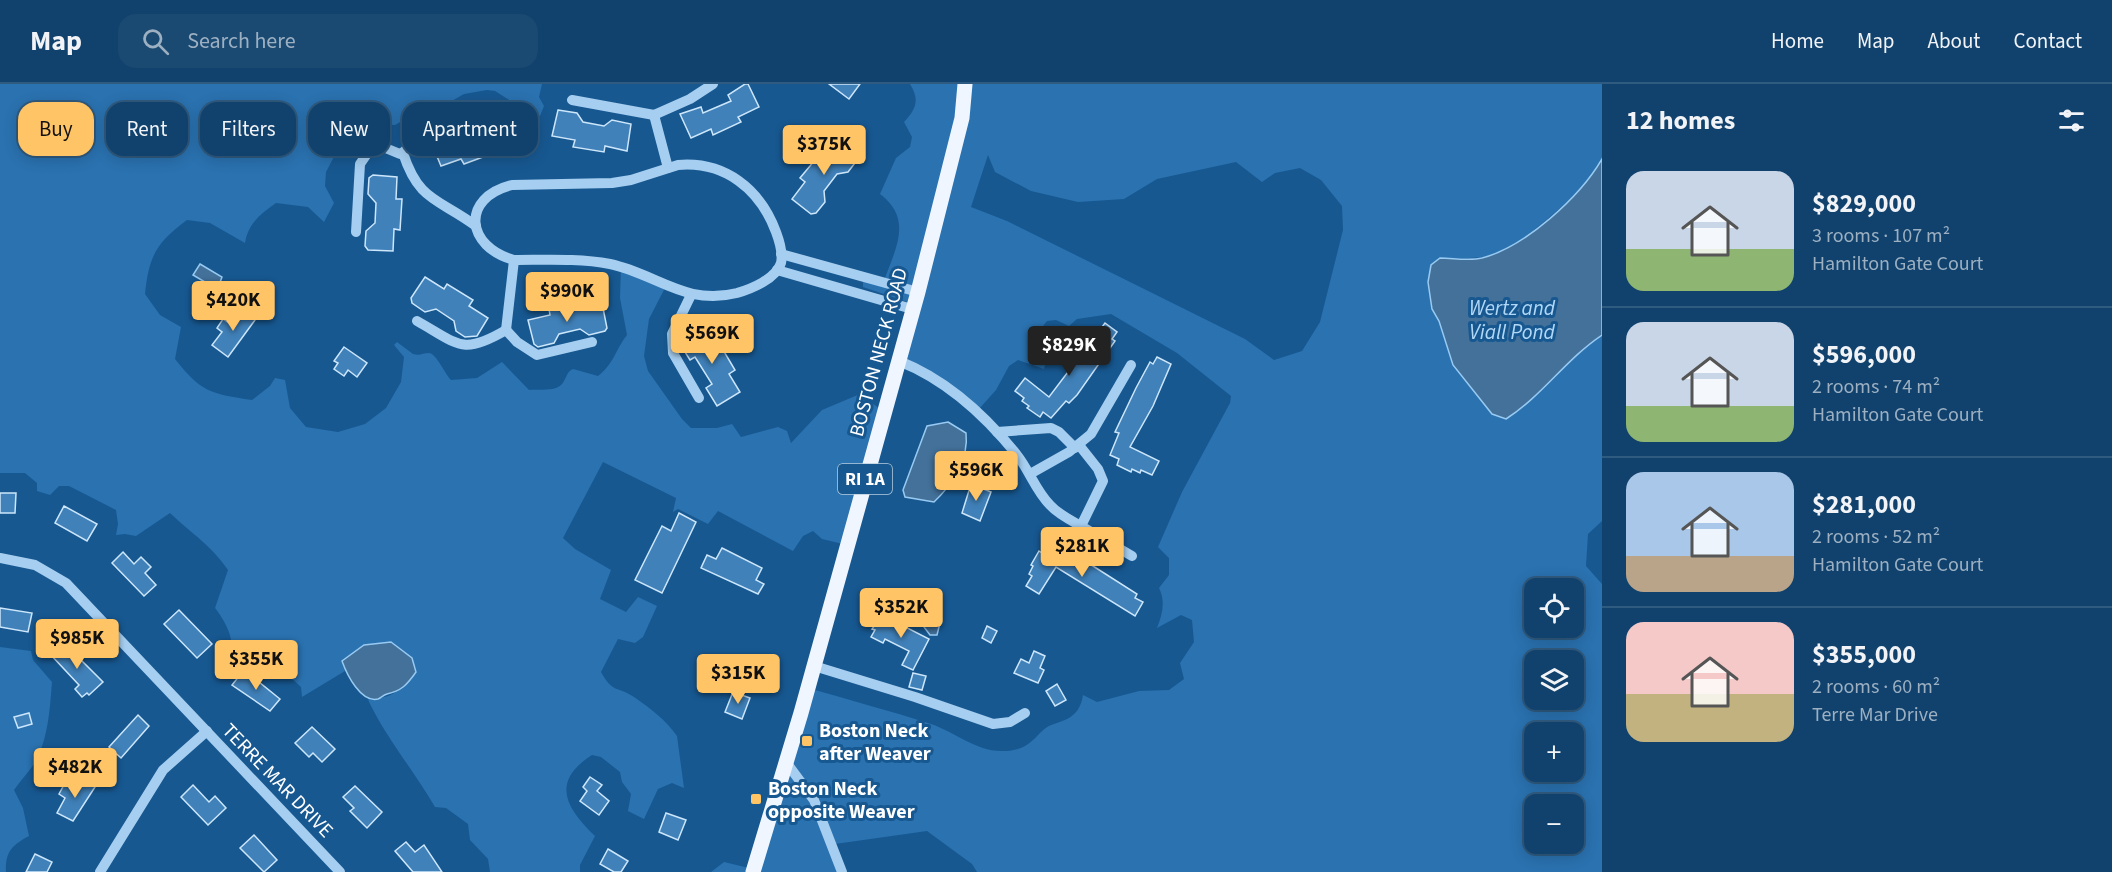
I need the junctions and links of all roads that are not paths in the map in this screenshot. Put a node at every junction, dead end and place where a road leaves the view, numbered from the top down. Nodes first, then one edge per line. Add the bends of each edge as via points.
1 (713, 84) edge
2 (965, 84) edge
3 (572, 100) dead end
4 (654, 115) junction
5 (402, 153) edge
6 (404, 156) edge
7 (668, 168) junction
8 (476, 226) junction
9 (356, 232) dead end
10 (781, 254) junction
11 (514, 260) junction
12 (777, 270) junction
13 (864, 277) junction
14 (918, 292) junction
15 (860, 293) junction
16 (691, 295) junction
17 (912, 309) junction
18 (417, 321) dead end
19 (506, 330) junction
20 (591, 342) dead end
21 (899, 361) junction
22 (1131, 365) dead end
23 (699, 398) dead end
24 (998, 432) junction
25 (1077, 446) junction
26 (1030, 474) junction
27 (1081, 526) junction
28 (1132, 556) dead end
29 (0, 558) edge
30 (814, 666) junction
31 (1025, 713) dead end
32 (207, 731) junction
33 (786, 762) junction
34 (100, 872) edge
35 (340, 872) edge
36 (753, 872) edge
37 (842, 872) edge

1 - 4 street
2 - 14 main road, BOSTON NECK ROAD / RI 1A via 962,118
3 - 4 street
4 - 7 street
5 - 9 street via 383,147 369,151 360,164
6 - 8 street via 422,192
7 - 8 street via 612,183 512,185 498,189 479,205
7 - 10 street via 698,165 728,173 742,182 759,198 772,222
8 - 11 street via 486,246 499,256
10 - 12 street
10 - 13 street
11 - 16 street via 609,264
11 - 19 street
12 - 15 street
12 - 16 street via 749,289 720,296
13 - 14 street
13 - 15 street
14 - 17 main road, BOSTON NECK ROAD / RI 1A
15 - 17 street
16 - 23 street via 672,334 673,353
17 - 21 main road, BOSTON NECK ROAD / RI 1A
18 - 19 street via 460,345 482,344
19 - 20 street via 537,355
21 - 24 street via 946,386
21 - 30 main road, BOSTON NECK ROAD / RI 1A
22 - 25 street via 1103,417
24 - 25 street via 1051,428
24 - 26 street
25 - 26 street
25 - 27 street via 1098,469 1103,481
26 - 27 street via 1049,505
27 - 28 street
29 - 32 street, TERRE MAR DRIVE via 35,565 66,583
30 - 31 street via 993,724 1010,722
30 - 33 main road, BOSTON NECK ROAD / RI 1A
32 - 34 street via 163,770
32 - 35 street, TERRE MAR DRIVE
33 - 36 main road, BOSTON NECK ROAD / RI 1A
33 - 37 street via 813,800

